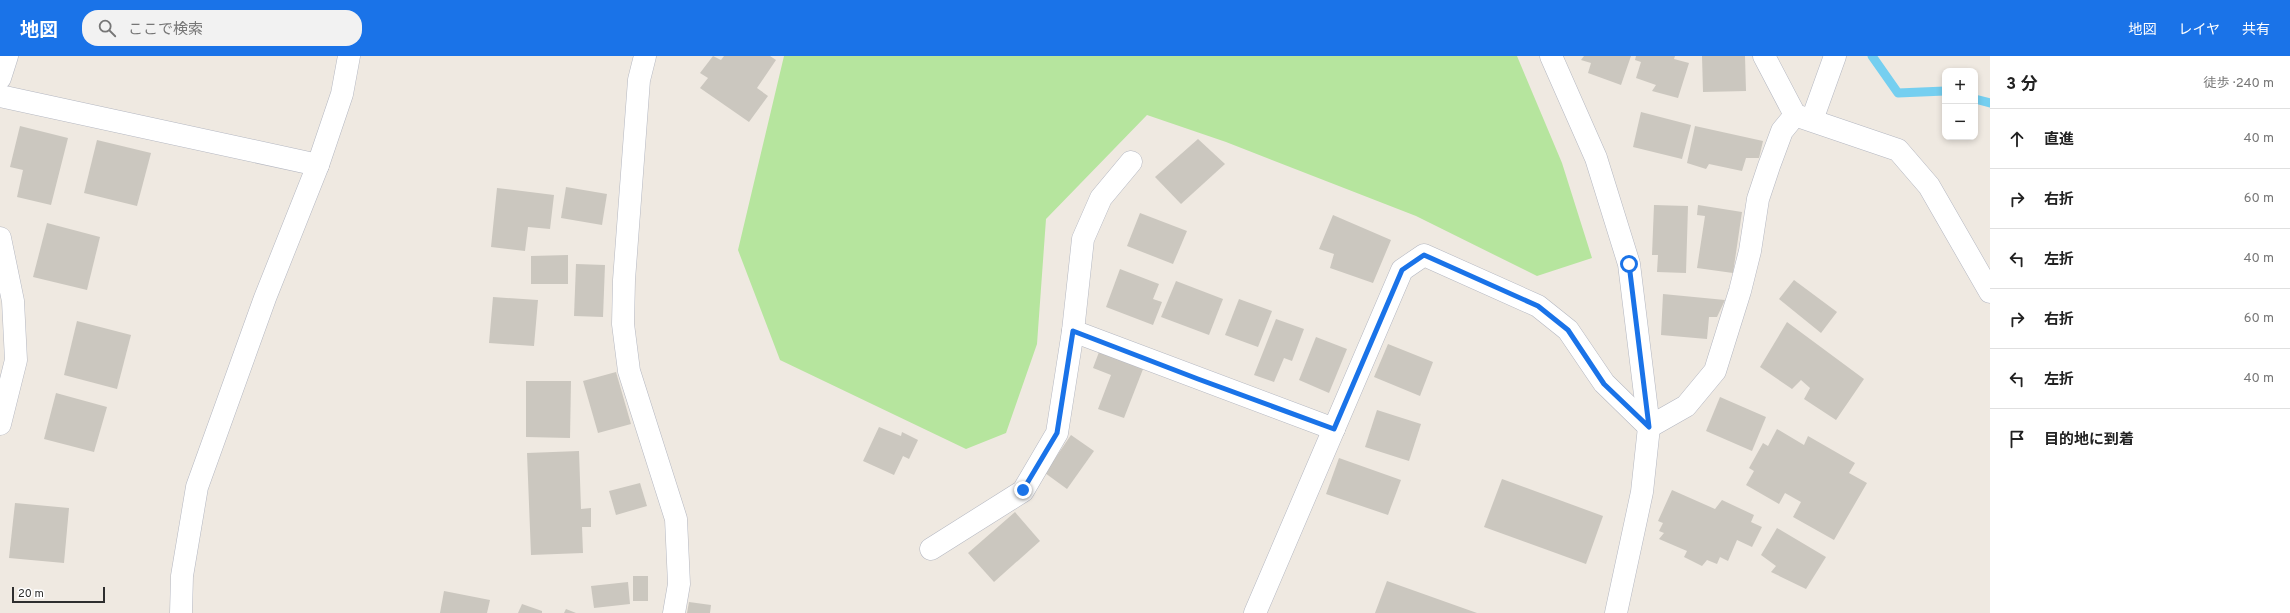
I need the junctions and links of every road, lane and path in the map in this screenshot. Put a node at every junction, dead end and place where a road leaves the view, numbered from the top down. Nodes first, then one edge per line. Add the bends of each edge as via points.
1 (7, 56) edge
2 (348, 56) edge
3 (645, 56) edge
4 (1551, 56) edge
5 (1764, 56) edge
6 (1835, 56) edge
7 (0, 78) edge
8 (0, 96) edge
9 (1804, 117) junction
10 (1131, 162) dead end
11 (318, 165) junction
12 (0, 238) edge
13 (1990, 292) edge
14 (1073, 331) junction
15 (0, 424) edge
16 (1649, 427) junction
17 (1334, 429) junction
18 (931, 549) dead end
19 (181, 613) edge
20 (674, 613) edge
21 (1256, 613) edge
22 (1616, 613) edge

1 - 7 street
2 - 11 street via 342,94
3 - 20 street via 639,80 623,324 629,371 676,519 679,584
4 - 16 street via 1596,158 1629,264
5 - 9 street
6 - 9 street
8 - 11 street
9 - 13 street via 1898,150 1929,186
9 - 16 street via 1782,131 1768,166 1758,199 1750,251 1740,291 1715,371 1686,406
10 - 14 street via 1101,198 1084,239
11 - 19 street via 265,298 197,487 182,576
12 - 15 street via 13,301 16,360
14 - 17 street
14 - 18 street via 1057,433 1023,490
16 - 17 street via 1604,384 1568,330 1538,306 1424,255 1402,270
16 - 22 street via 1642,492
17 - 21 street

